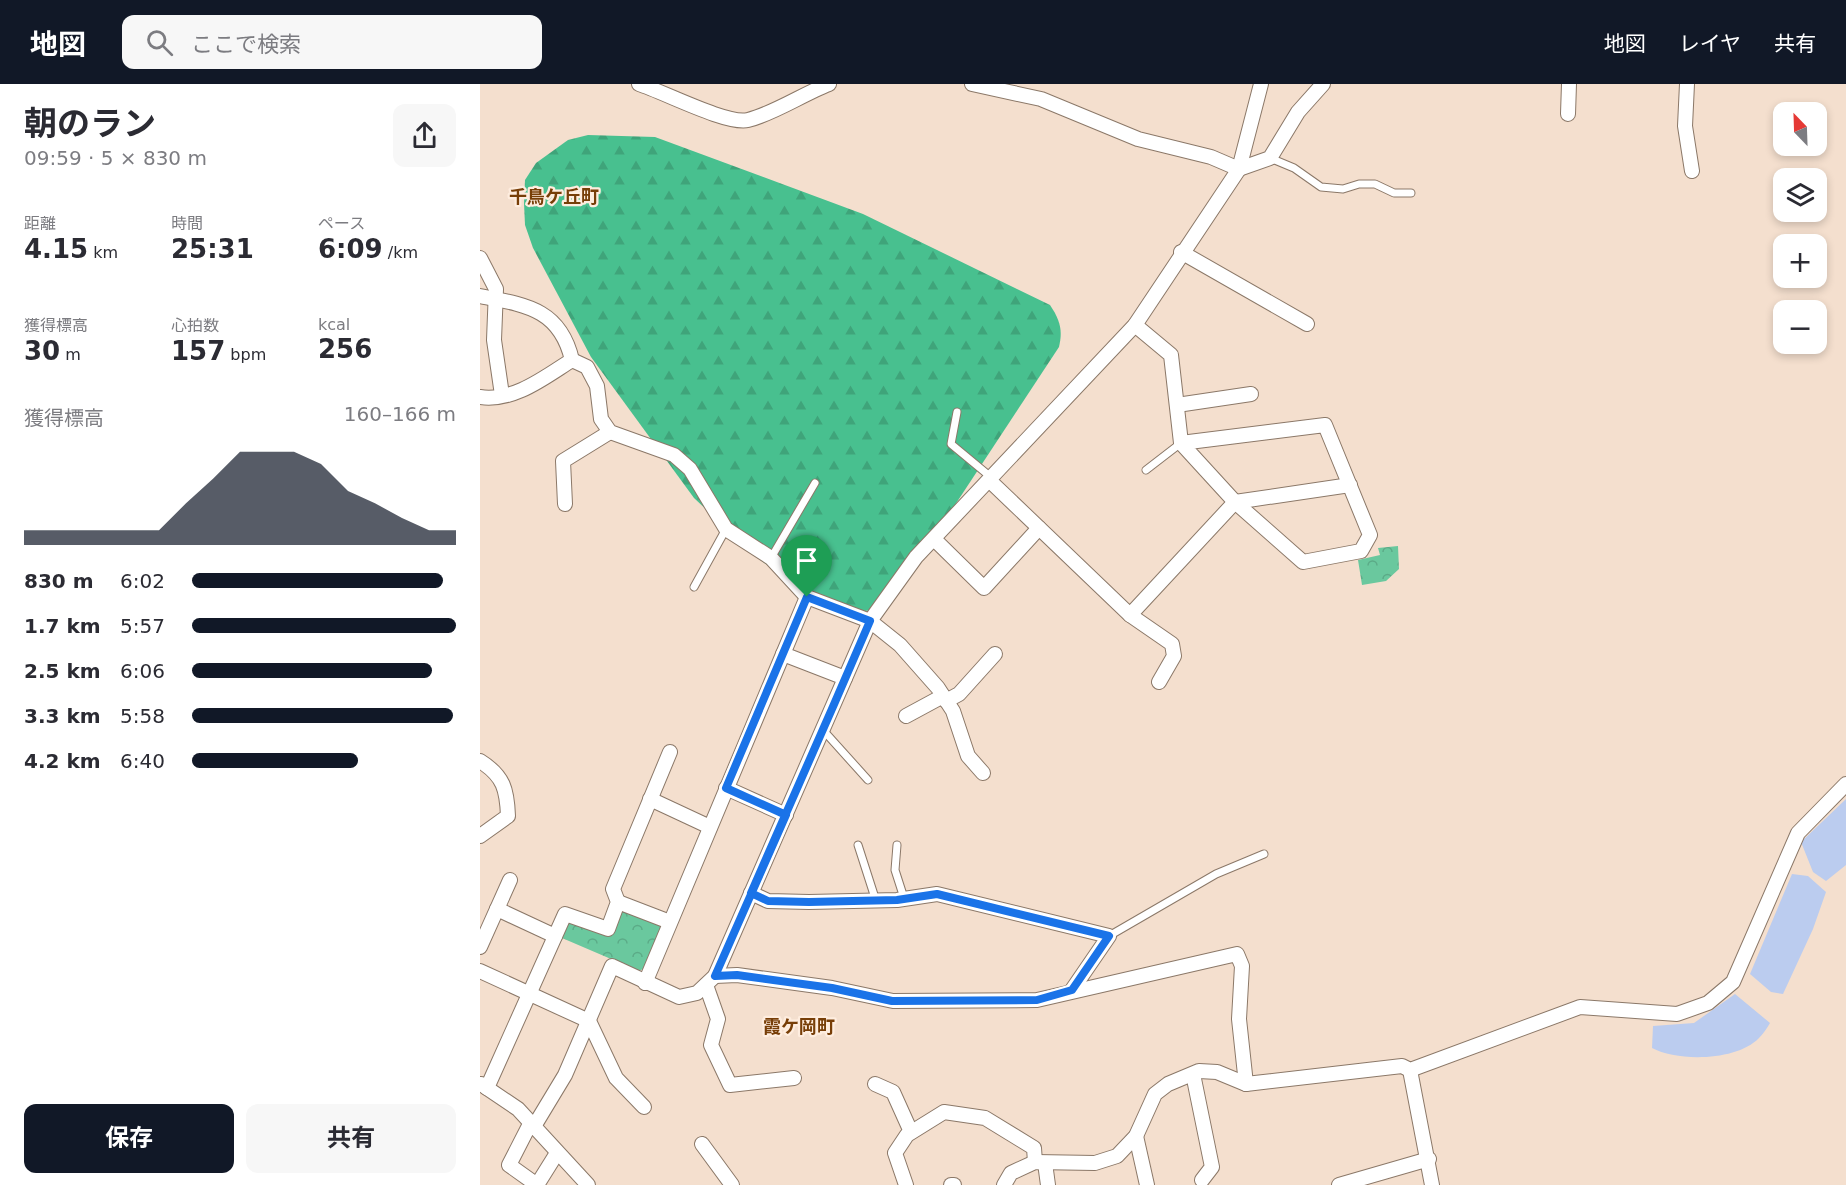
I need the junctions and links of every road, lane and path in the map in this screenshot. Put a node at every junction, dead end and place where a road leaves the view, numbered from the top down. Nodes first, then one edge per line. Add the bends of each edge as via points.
1 (639, 84) edge
2 (829, 84) edge
3 (972, 84) edge
4 (1261, 84) edge
5 (1323, 84) edge
6 (1569, 84) edge
7 (1687, 84) edge
8 (1569, 114) dead end
9 (1270, 158) junction
10 (1239, 169) junction
11 (1692, 171) dead end
12 (1411, 193) dead end
13 (1181, 252) junction
14 (480, 258) edge
15 (480, 296) edge
16 (496, 299) junction
17 (1307, 324) dead end
18 (1135, 325) junction
19 (572, 360) junction
20 (1251, 394) dead end
21 (502, 395) junction
22 (480, 397) edge
23 (1177, 405) junction
24 (957, 412) dead end
25 (610, 432) junction
26 (1181, 443) junction
27 (1146, 470) dead end
28 (991, 480) junction
29 (815, 483) dead end
30 (1350, 485) junction
31 (1235, 502) junction
32 (565, 504) dead end
33 (726, 528) junction
34 (1039, 528) junction
35 (934, 539) junction
36 (771, 558) junction
37 (694, 587) dead end
38 (807, 597) junction
39 (1130, 615) junction
40 (870, 621) junction
41 (783, 654) junction
42 (994, 654) dead end
43 (845, 678) junction
44 (1159, 682) dead end
45 (944, 698) junction
46 (906, 716) dead end
47 (823, 730) junction
48 (670, 752) dead end
49 (480, 761) edge
50 (983, 773) dead end
51 (868, 780) dead end
52 (1846, 784) edge
53 (726, 788) junction
54 (650, 799) junction
55 (786, 815) junction
56 (710, 827) junction
57 (480, 836) edge
58 (858, 845) dead end
59 (897, 845) dead end
60 (1264, 854) dead end
61 (510, 880) dead end
62 (751, 893) junction
63 (904, 898) junction
64 (876, 901) junction
65 (618, 903) junction
66 (497, 909) junction
67 (670, 922) junction
68 (555, 936) junction
69 (1109, 936) junction
70 (480, 947) edge
71 (480, 970) edge
72 (710, 981) junction
73 (645, 982) junction
74 (1072, 990) junction
75 (529, 993) junction
76 (589, 1021) junction
77 (1410, 1070) junction
78 (1193, 1074) junction
79 (794, 1078) dead end
80 (875, 1084) dead end
81 (1246, 1084) junction
82 (483, 1085) edge
83 (644, 1107) dead end
84 (531, 1126) junction
85 (911, 1132) junction
86 (1136, 1136) junction
87 (702, 1144) dead end
88 (557, 1153) junction
89 (1428, 1159) junction
90 (1040, 1163) junction
91 (1202, 1180) dead end
92 (588, 1185) edge
93 (732, 1185) edge
94 (906, 1185) edge
95 (1004, 1185) edge
96 (1048, 1185) edge
97 (1147, 1185) edge
98 (1339, 1185) edge
99 (1432, 1185) edge

1 - 2 street via 729,120 747,120
3 - 10 street via 1041,99 1138,139 1211,157
4 - 10 street
5 - 9 street via 1298,112
6 - 8 street
7 - 11 street via 1685,126
9 - 10 street
9 - 12 lane via 1294,168 1321,187 1343,189 1375,184 1394,194
10 - 13 street
13 - 17 street
13 - 18 street
14 - 16 street via 496,289
15 - 16 street
16 - 19 street via 536,309 554,321 568,341
16 - 21 street via 495,340
18 - 23 street via 1171,355
18 - 28 street
19 - 21 street via 526,390
19 - 25 street via 587,367 597,386 601,419
20 - 23 street
21 - 22 street
23 - 26 street
24 - 28 lane via 951,444
25 - 32 street via 563,460
25 - 33 street via 674,455 690,469
26 - 27 lane
26 - 30 street via 1325,425
26 - 31 street
28 - 34 street
28 - 35 street
29 - 36 lane
30 - 31 street
30 - 31 street via 1370,535 1361,551 1303,562
31 - 39 street
33 - 36 street
33 - 37 lane
34 - 35 street via 984,588
34 - 39 street
35 - 40 street via 916,557
36 - 38 street
38 - 40 street
38 - 41 street
39 - 44 street via 1173,644 1174,656
40 - 43 street
40 - 45 street via 900,645
41 - 43 street
41 - 53 street
42 - 45 street via 959,694
43 - 47 street
45 - 46 street
45 - 50 street via 953,711 968,756
47 - 51 lane
47 - 55 street
48 - 54 street
49 - 57 street via 489,766 507,790 507,816
52 - 77 street via 1798,833 1733,982 1708,1003 1677,1014 1580,1007
53 - 55 street
53 - 56 street
54 - 56 street
54 - 65 street via 613,889
55 - 62 street
56 - 67 street
58 - 64 lane
59 - 63 lane via 895,870
60 - 69 lane via 1216,874
61 - 66 street
62 - 64 street via 768,901
62 - 72 street
63 - 64 street
63 - 69 street via 937,894
65 - 67 street
65 - 68 street via 608,929 566,914
66 - 68 street
66 - 70 street
67 - 73 street
68 - 75 street
69 - 74 street
71 - 75 street
72 - 73 street via 697,993 679,997
72 - 74 street via 737,975 892,1001 1037,1000
72 - 79 street via 718,1019 711,1045 730,1084
73 - 76 street via 612,966
74 - 81 street via 1237,954 1242,966 1239,1019
75 - 76 street
75 - 82 street
76 - 83 street via 616,1078
76 - 84 street via 564,1075
77 - 81 street via 1402,1066
77 - 89 street
78 - 81 street via 1217,1072
78 - 86 street via 1167,1084 1155,1094
78 - 91 street via 1212,1167
80 - 85 street via 893,1092
82 - 84 street via 518,1109
84 - 88 street
84 - 88 street via 509,1165 537,1185
85 - 90 street via 944,1112 985,1118 1034,1148
85 - 94 street via 895,1153
86 - 90 street via 1117,1156 1095,1163
86 - 97 street
87 - 93 street
88 - 92 street
89 - 98 street
89 - 99 street
90 - 95 street via 1011,1173
90 - 96 street

